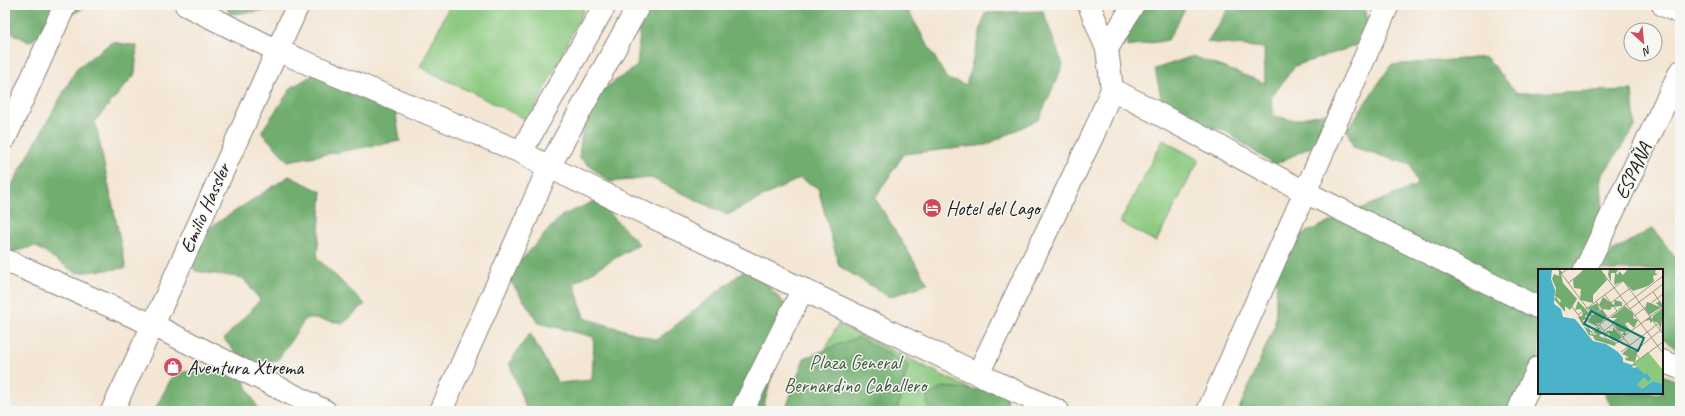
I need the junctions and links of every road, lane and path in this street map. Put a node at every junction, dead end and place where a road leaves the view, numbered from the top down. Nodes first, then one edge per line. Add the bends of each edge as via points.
1 (65, 5) edge
2 (186, 5) edge
3 (298, 5) edge
4 (605, 5) edge
5 (640, 5) edge
6 (1089, 5) edge
7 (1133, 5) edge
8 (1388, 5) edge
9 (1663, 5) edge
10 (1680, 13) edge
11 (1107, 49) junction
12 (276, 50) junction
13 (1680, 72) edge
14 (1112, 89) junction
15 (5, 138) edge
16 (521, 152) junction
17 (549, 167) junction
18 (1305, 192) junction
19 (5, 260) edge
20 (1585, 269) edge
21 (803, 289) junction
22 (1538, 308) edge
23 (153, 325) junction
24 (1663, 361) edge
25 (1680, 368) edge
26 (1538, 369) edge
27 (978, 374) junction
28 (112, 411) edge
29 (325, 411) edge
30 (441, 411) edge
31 (742, 411) edge
32 (1058, 411) edge
33 (1208, 411) edge
34 (1518, 411) edge

1 - 15 street
2 - 12 street
3 - 12 street, Emilio Hassler
4 - 16 street
5 - 17 street
6 - 11 street
7 - 11 street
8 - 18 street
9 - 10 street
11 - 14 street
12 - 16 street
12 - 23 street, Emilio Hassler
13 - 20 street, ESPAÑA
14 - 18 street
14 - 27 street via 1093,135
16 - 17 street
17 - 21 street
17 - 30 street
18 - 22 street
18 - 33 street
19 - 23 street
21 - 27 street
21 - 31 street
23 - 28 street, Emilio Hassler
23 - 29 street
24 - 25 street
26 - 34 street
27 - 32 street

